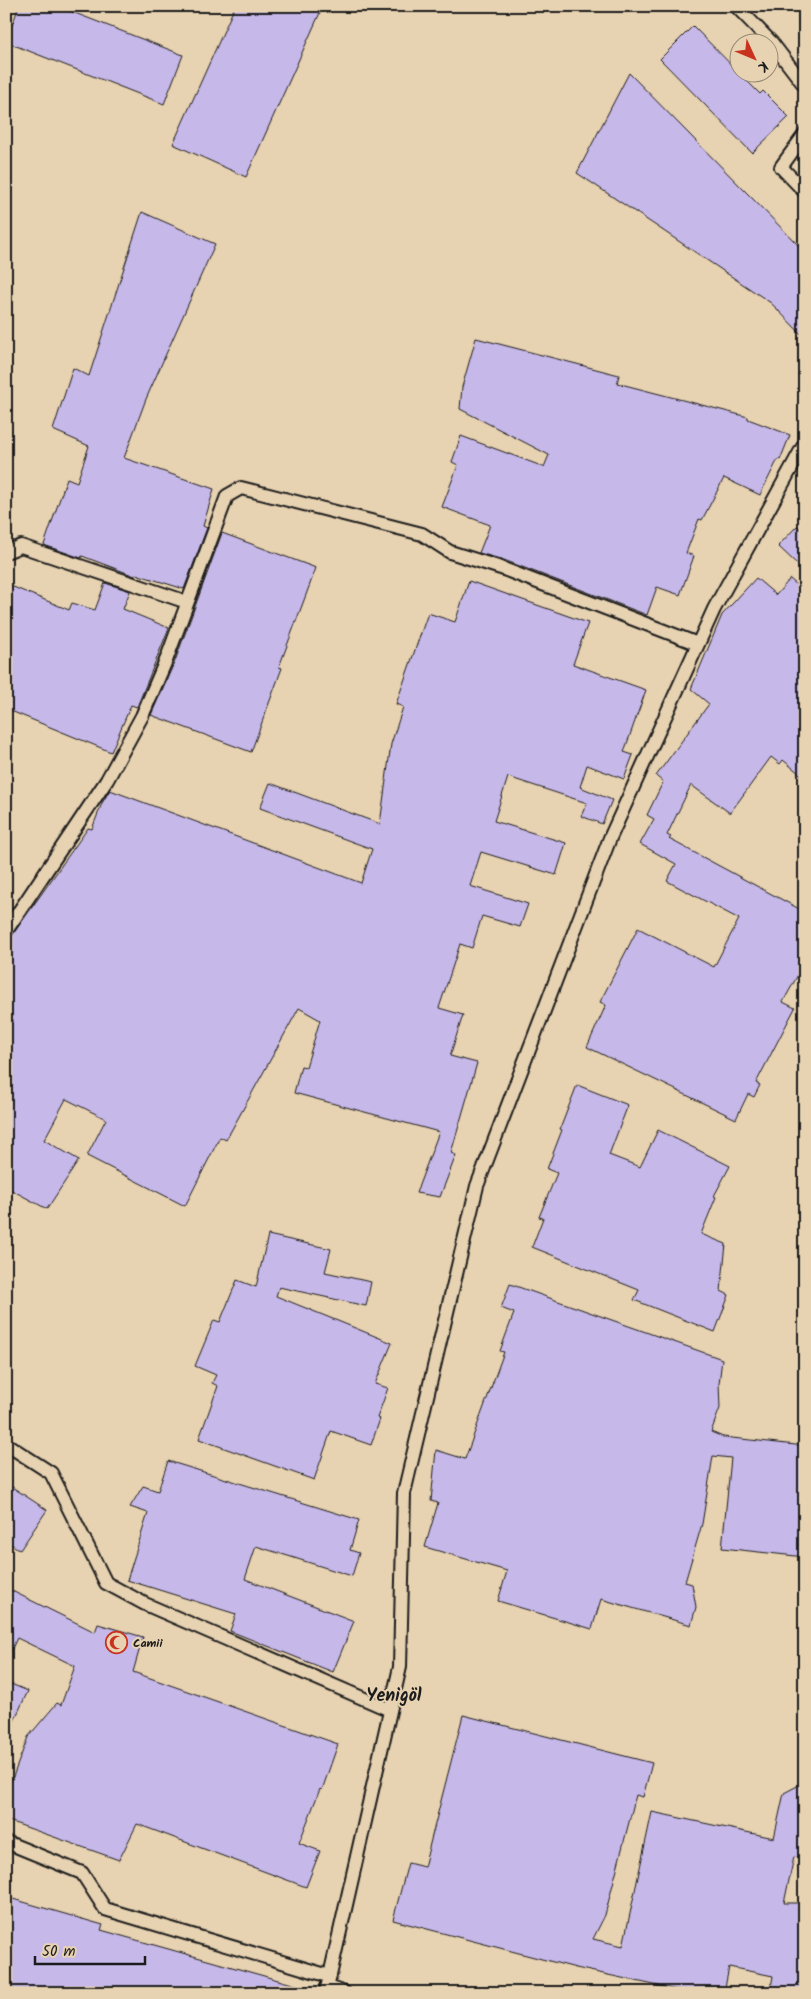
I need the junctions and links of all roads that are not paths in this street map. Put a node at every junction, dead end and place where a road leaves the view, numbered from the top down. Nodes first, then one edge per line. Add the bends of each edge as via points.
1 (736, 6) edge
2 (805, 86) edge
3 (805, 134) edge
4 (805, 192) edge
5 (805, 443) edge
6 (6, 552) edge
7 (186, 602) junction
8 (698, 644) junction
9 (6, 931) edge
10 (6, 1444) edge
11 (390, 1710) junction
12 (6, 1842) edge
13 (327, 1985) edge
14 (345, 1993) edge

1 - 2 street via 772,43
3 - 4 street via 781,167
5 - 8 street
6 - 7 street via 21,546
7 - 8 street via 227,496 241,488 422,534 450,552 501,568
7 - 9 street via 142,716 107,780
8 - 11 street via 610,838 477,1186 404,1493 400,1667
10 - 11 street via 51,1473 106,1582 145,1604
11 - 13 street
12 - 13 street via 82,1874 105,1909
13 - 14 street

